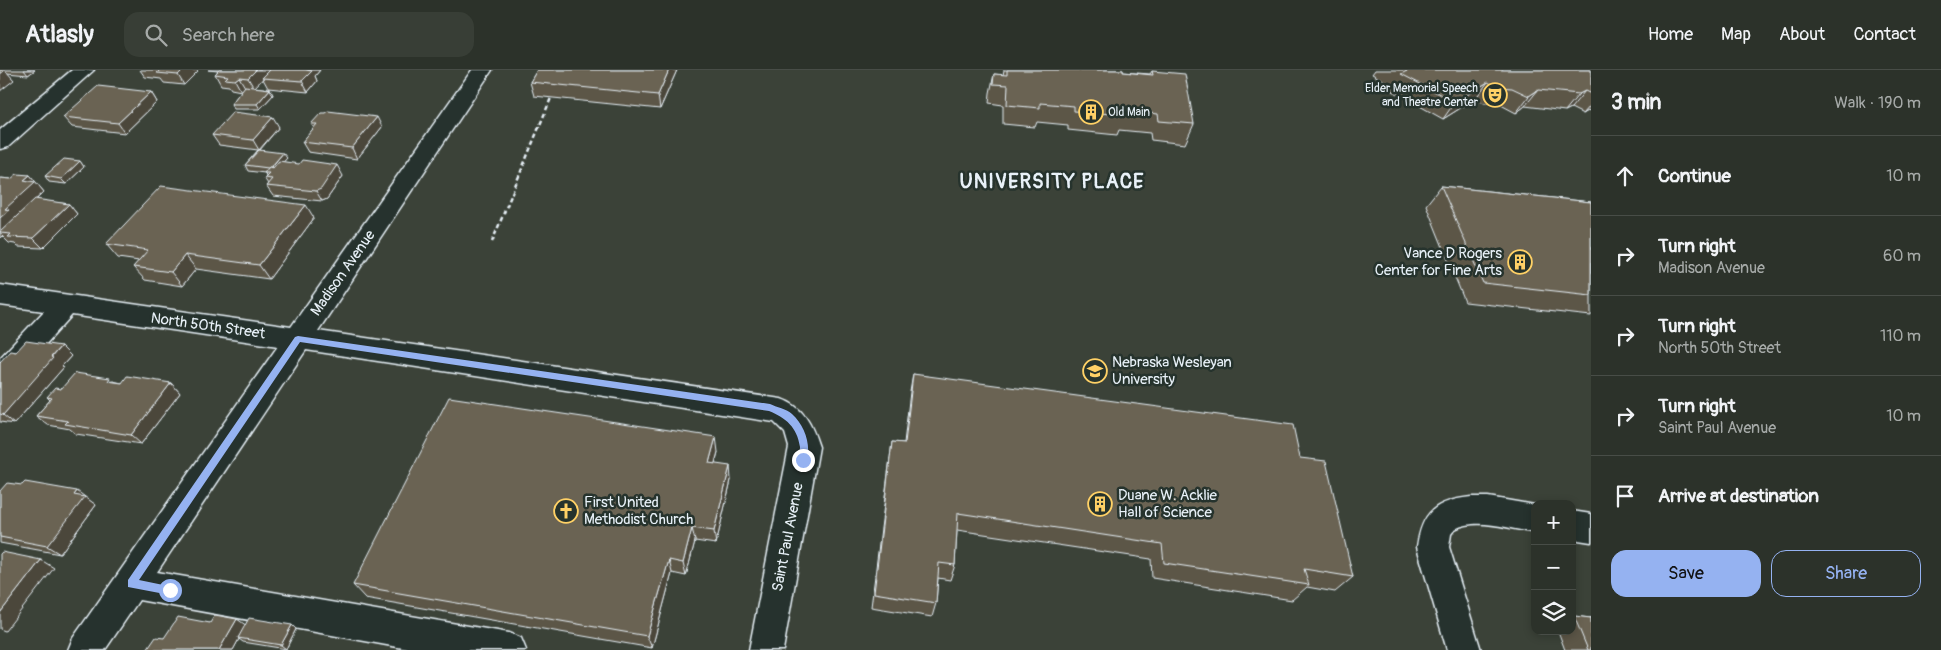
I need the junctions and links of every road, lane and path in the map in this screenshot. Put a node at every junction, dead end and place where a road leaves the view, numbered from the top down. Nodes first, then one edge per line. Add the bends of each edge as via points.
1 (84, 70) edge
2 (482, 70) edge
3 (551, 98) edge
4 (0, 121) edge
5 (22, 124) junction
6 (0, 142) edge
7 (492, 242) dead end
8 (0, 296) edge
9 (66, 305) junction
10 (298, 339) junction
11 (0, 376) edge
12 (796, 426) joint
13 (1531, 518) edge
14 (1576, 526) edge
15 (1591, 528) edge
16 (131, 583) junction
17 (85, 650) edge
18 (510, 650) edge
19 (766, 650) edge
20 (1464, 650) edge

1 - 5 street
2 - 10 street, Madison Avenue
3 - 7 path
4 - 5 street
5 - 6 street
8 - 9 street, North 50th Street
9 - 10 street, North 50th Street
9 - 11 street
10 - 12 street, North 50th Street via 770,408 788,416
10 - 16 street, Madison Avenue
12 - 19 street, Saint Paul Avenue via 804,448 803,460
13 - 20 street via 1476,510 1458,511 1440,522 1434,534 1434,547
14 - 15 street
16 - 17 street, Madison Avenue
16 - 18 street

